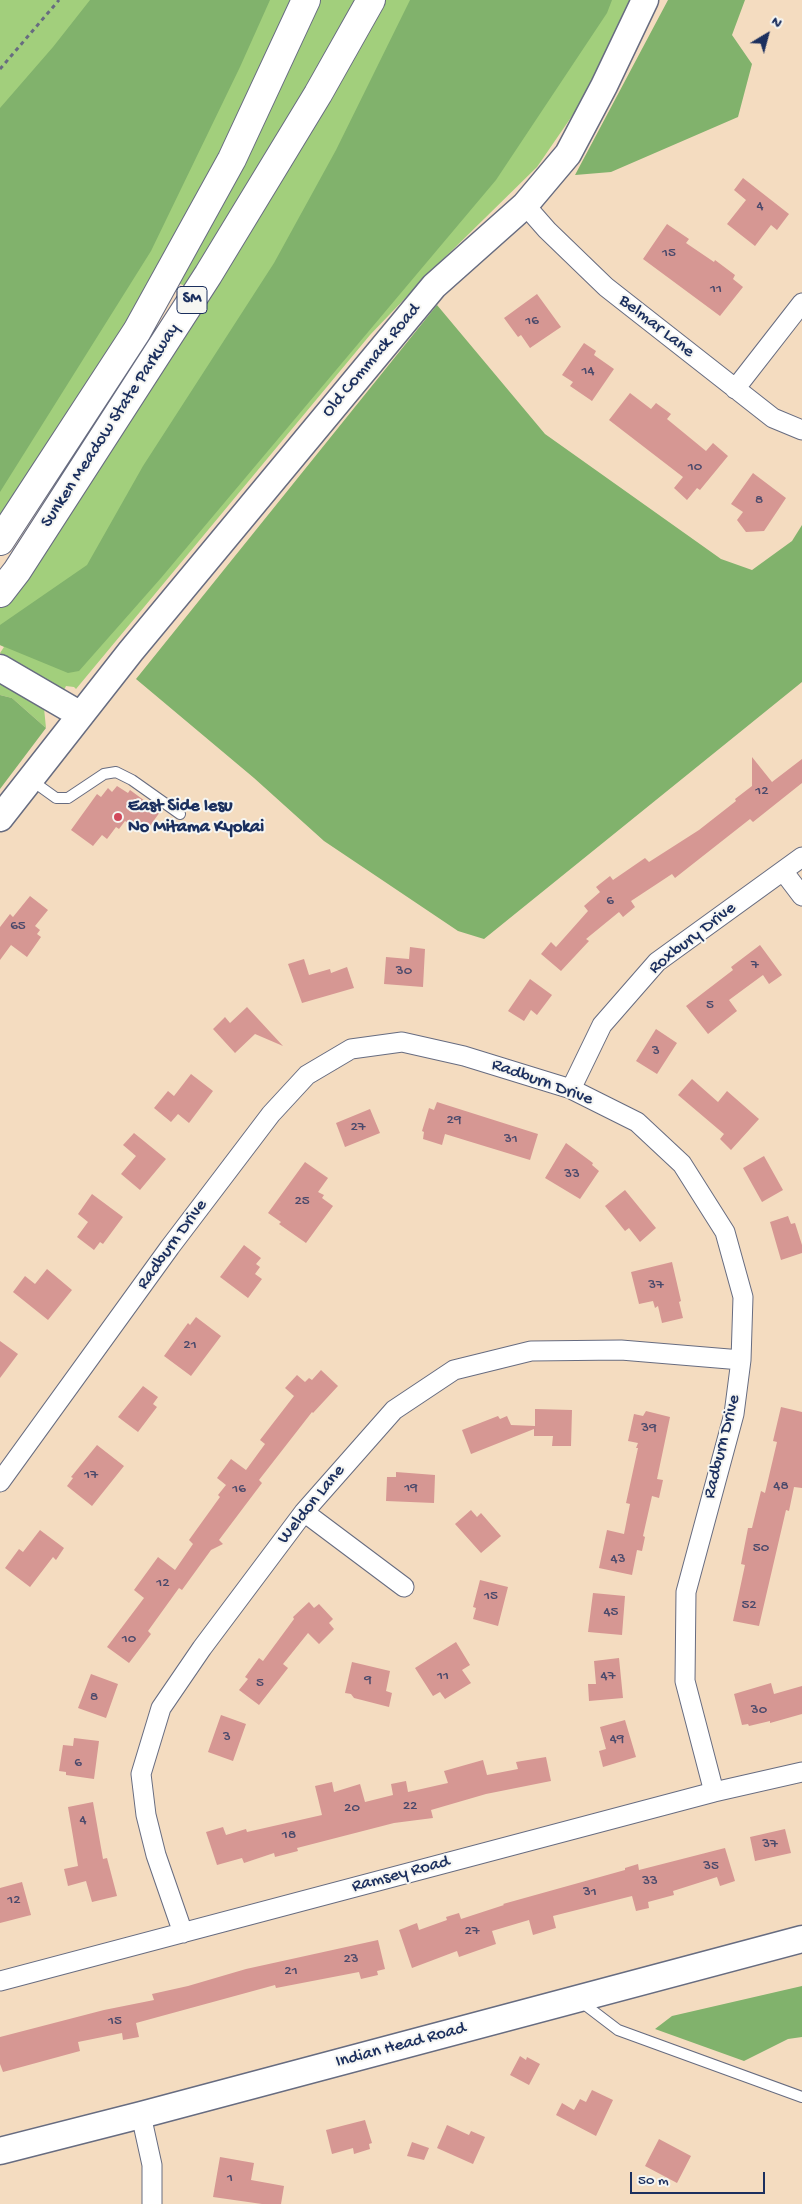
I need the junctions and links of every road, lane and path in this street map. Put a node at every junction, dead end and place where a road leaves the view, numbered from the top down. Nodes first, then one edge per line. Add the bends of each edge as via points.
1 (59, 0) edge
2 (306, 0) edge
3 (371, 0) edge
4 (645, 0) edge
5 (0, 69) edge
6 (525, 205) junction
7 (802, 303) edge
8 (735, 388) junction
9 (802, 430) edge
10 (0, 541) edge
11 (0, 593) edge
12 (0, 668) edge
13 (80, 714) junction
14 (30, 779) junction
15 (180, 814) dead end
16 (0, 818) edge
17 (802, 857) edge
18 (784, 872) junction
19 (802, 896) edge
20 (571, 1089) junction
21 (741, 1360) junction
22 (0, 1482) edge
23 (304, 1512) junction
24 (404, 1587) dead end
25 (802, 1772) edge
26 (714, 1792) junction
27 (183, 1933) junction
28 (802, 1939) edge
29 (0, 1981) edge
30 (577, 1999) junction
31 (802, 2097) edge
32 (141, 2116) junction
33 (0, 2151) edge
34 (152, 2204) edge

1 - 5 path
2 - 10 highway, Sunken Meadow State Parkway / SM via 232,159 137,331
3 - 11 highway, Sunken Meadow State Parkway / SM via 208,275 66,497
4 - 6 street, Old Commack Road via 568,154
6 - 8 street, Belmar Lane via 606,287
6 - 13 street, Old Commack Road via 434,286
7 - 8 street
8 - 9 street, Belmar Lane via 773,418
12 - 13 street
13 - 14 street, Old Commack Road
14 - 15 lane via 56,798 68,798 104,774 116,772
14 - 16 street, Old Commack Road
17 - 18 street, Roxbury Drive
18 - 19 street
18 - 20 street, Roxbury Drive via 657,962 602,1025
20 - 21 street, Radburn Drive via 637,1122 682,1164 725,1232 743,1297
20 - 22 street, Radburn Drive via 464,1056 402,1042 352,1049 307,1075 271,1114 170,1247
21 - 23 street, Weldon Lane via 621,1350 531,1351 454,1370 394,1410
21 - 26 street, Radburn Drive via 734,1414 686,1592 686,1681
23 - 24 street
23 - 27 street, Weldon Lane via 161,1708 141,1774 146,1815 156,1855
25 - 26 street, Ramsey Road
26 - 27 street, Ramsey Road
27 - 29 street, Ramsey Road
28 - 30 street, Indian Head Road
30 - 31 lane via 618,2030
30 - 32 street, Indian Head Road
32 - 33 street, Indian Head Road
32 - 34 street via 152,2165

